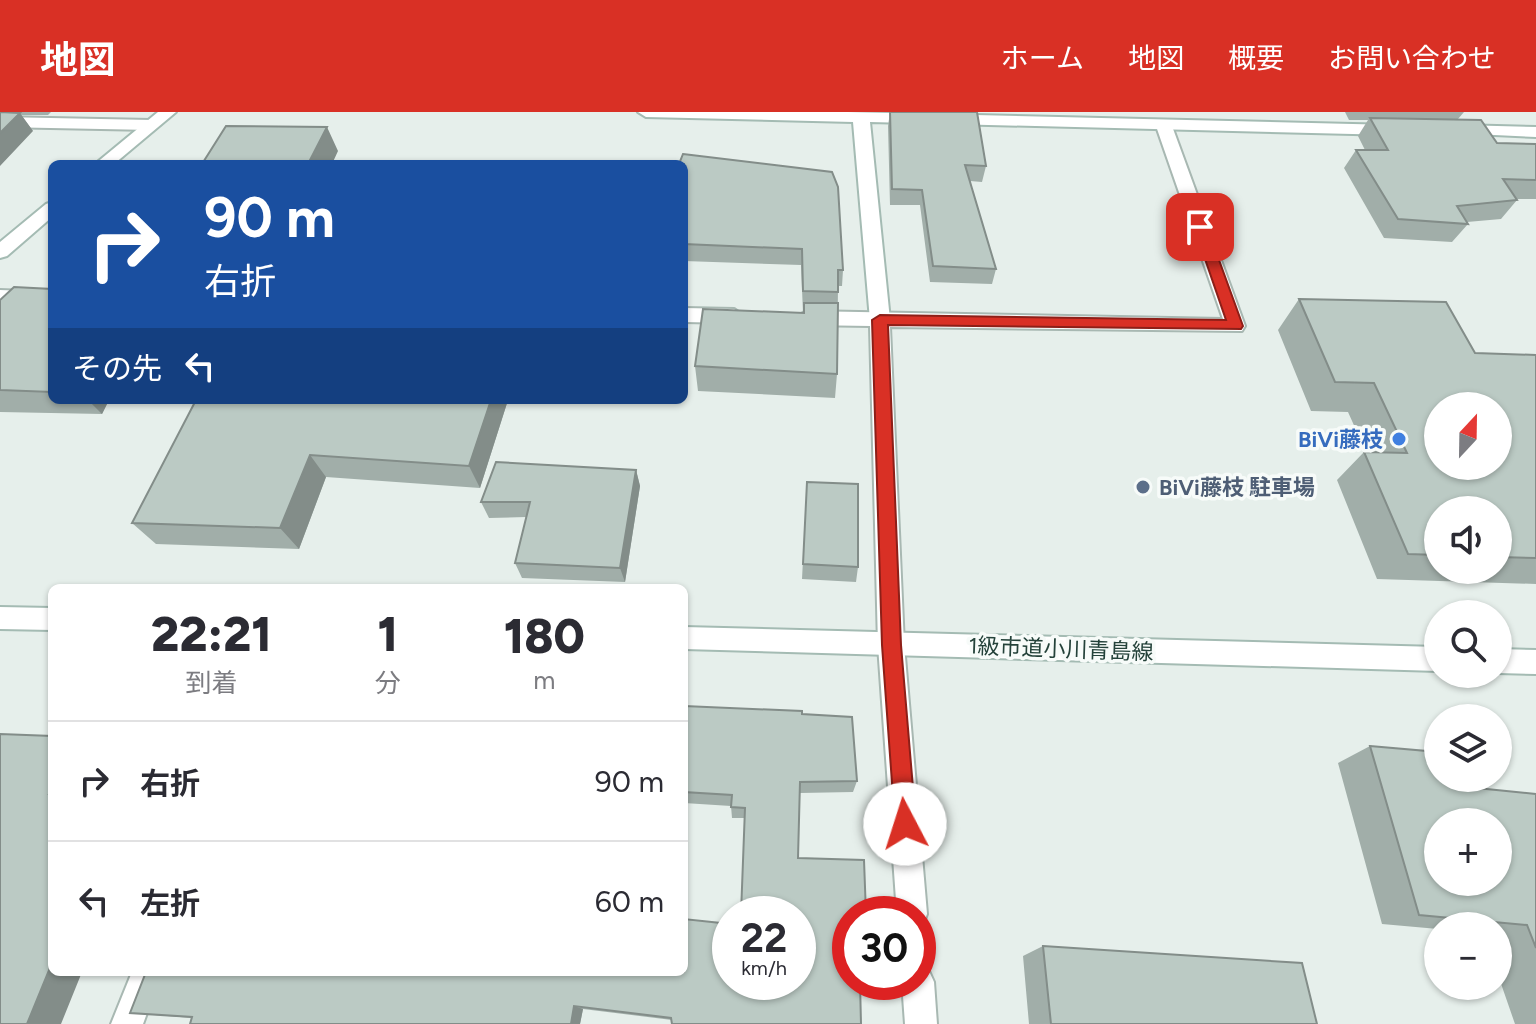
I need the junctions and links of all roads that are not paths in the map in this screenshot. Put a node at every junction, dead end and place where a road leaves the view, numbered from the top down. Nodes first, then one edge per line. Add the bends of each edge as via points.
1 (168, 112) edge
2 (646, 112) edge
3 (883, 116) edge
4 (861, 118) junction
5 (1106, 118) edge
6 (0, 122) edge
7 (151, 125) junction
8 (1164, 126) junction
9 (1406, 130) edge
10 (1435, 130) edge
11 (1536, 132) edge
12 (109, 160) edge
13 (48, 211) edge
14 (0, 252) edge
15 (0, 297) edge
16 (48, 299) edge
17 (688, 315) edge
18 (759, 317) edge
19 (789, 317) edge
20 (880, 320) junction
21 (0, 618) edge
22 (48, 619) edge
23 (688, 638) edge
24 (891, 645) junction
25 (1424, 659) edge
26 (1512, 661) edge
27 (1536, 662) edge
28 (911, 896) edge
29 (145, 976) edge
30 (919, 1000) edge
31 (127, 1024) edge
32 (921, 1024) edge

1 - 7 street
2 - 4 street
3 - 4 street
3 - 5 street
4 - 20 street
5 - 8 street
6 - 7 street
7 - 12 street
8 - 9 street
8 - 20 street via 1235,326
10 - 11 street
13 - 14 street
15 - 16 street
17 - 18 street
19 - 20 street
20 - 24 street
21 - 22 street
23 - 24 street, 1級市道小川青島線
24 - 25 street, 1級市道小川青島線
24 - 28 street
26 - 27 street
29 - 31 street
30 - 32 street

